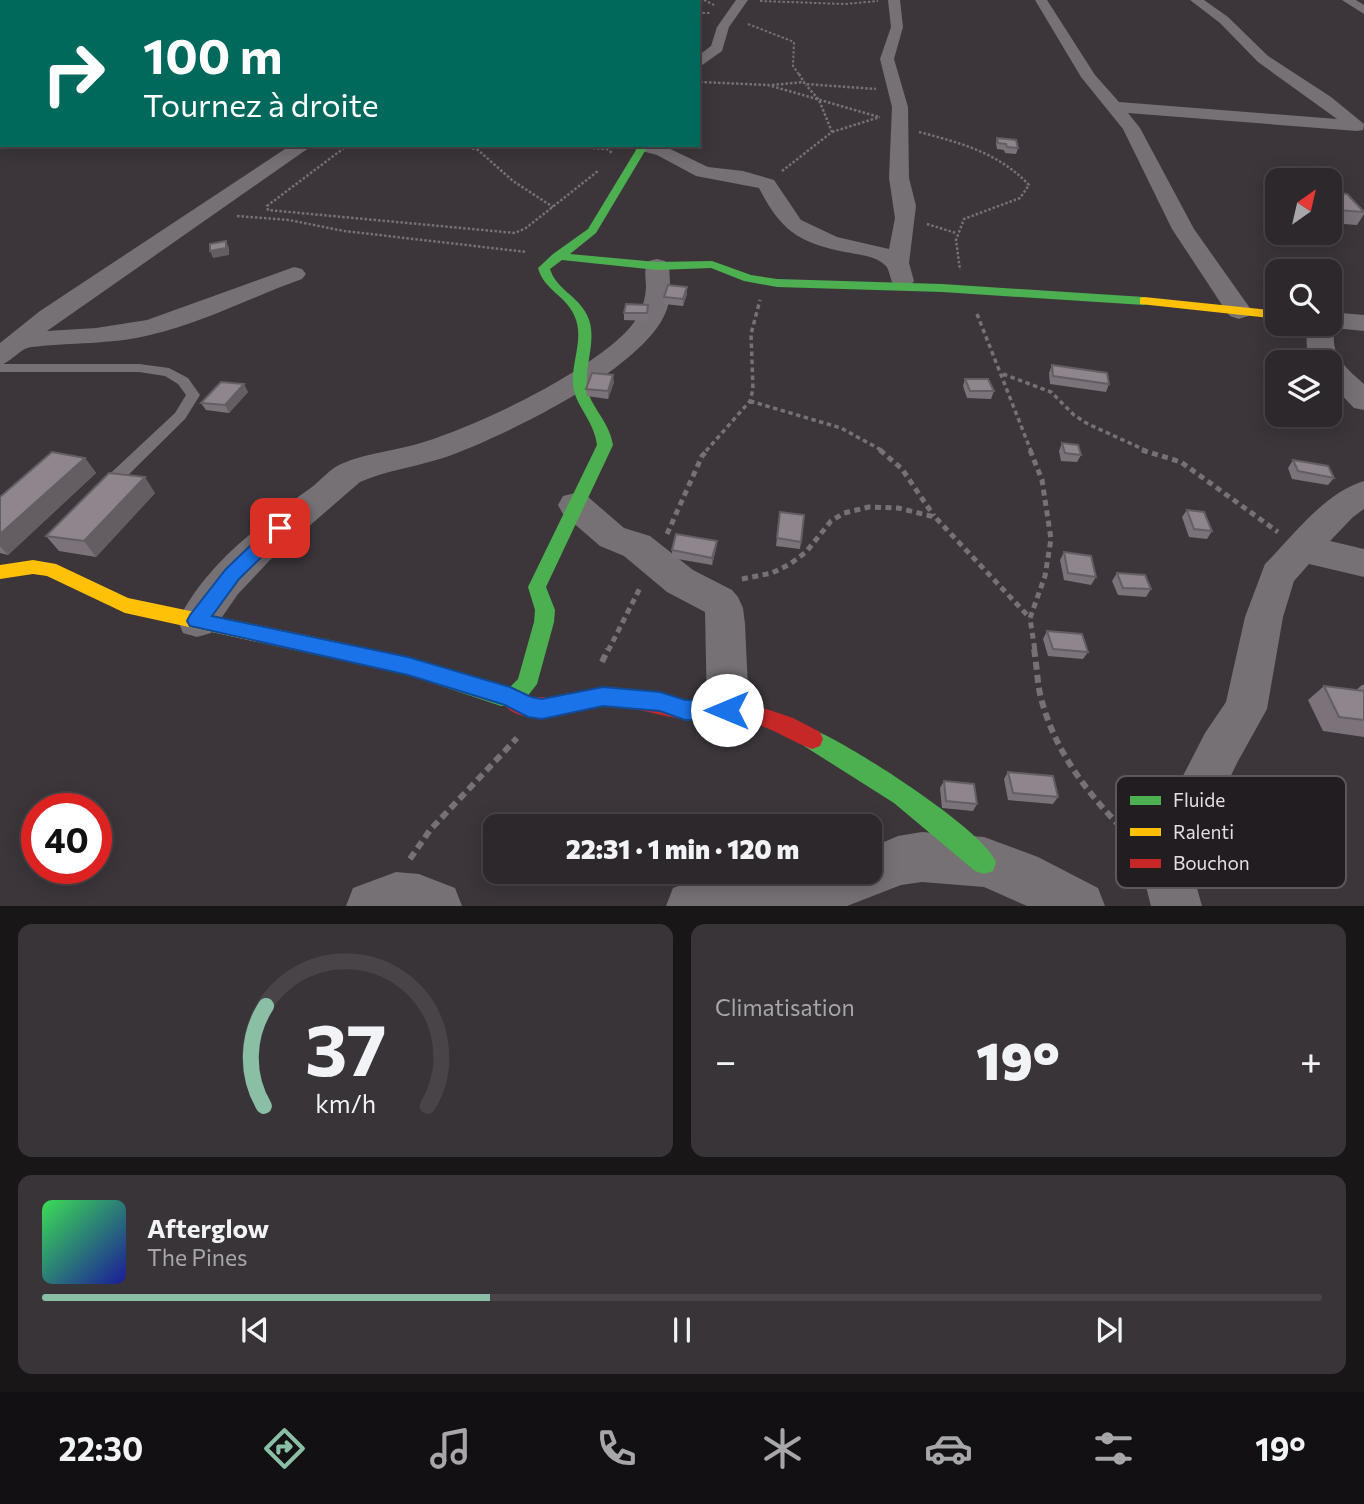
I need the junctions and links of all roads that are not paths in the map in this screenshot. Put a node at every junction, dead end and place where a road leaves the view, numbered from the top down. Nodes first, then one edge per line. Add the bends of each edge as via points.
1 (742, 0) edge
2 (1041, 0) edge
3 (1196, 0) edge
4 (1348, 0) edge
5 (894, 1) edge
6 (1364, 10) edge
7 (700, 62) edge
8 (1114, 107) junction
9 (1360, 130) edge
10 (301, 147) edge
11 (641, 147) edge
12 (646, 147) edge
13 (557, 256) junction
14 (897, 264) junction
15 (657, 266) junction
16 (294, 274) dead end
17 (904, 286) junction
18 (1239, 311) junction
19 (1265, 314) edge
20 (1342, 321) edge
21 (1364, 323) edge
22 (21, 339) junction
23 (0, 357) edge
24 (0, 368) edge
25 (580, 378) junction
26 (1342, 378) edge
27 (1364, 401) edge
28 (1364, 493) edge
29 (93, 500) edge
30 (568, 520) junction
31 (1302, 550) junction
32 (1364, 563) edge
33 (0, 572) edge
34 (197, 621) junction
35 (510, 697) junction
36 (727, 710) junction
37 (1207, 776) edge
38 (984, 862) junction
39 (809, 898) edge
40 (371, 905) edge
41 (437, 905) edge
42 (691, 905) edge
43 (1080, 905) edge

1 - 7 street via 717,48
2 - 8 street via 1089,77
3 - 9 street via 1263,59 1325,100
4 - 6 street
5 - 14 street via 897,27 887,59 897,90 899,178 906,206
8 - 9 street
8 - 18 street via 1131,128 1183,229
10 - 22 street
11 - 13 street via 592,232
12 - 14 street via 703,173 767,184 788,222 831,243 876,251
13 - 15 street
13 - 25 street via 544,273 581,314 584,347
14 - 17 street
15 - 17 street via 712,264 764,282
15 - 25 street via 658,302 647,325
16 - 22 street via 142,329
17 - 18 street
18 - 19 street
20 - 21 street
22 - 23 street
24 - 29 lane via 169,372 193,395 180,416
25 - 30 street via 584,399 602,420 605,445
25 - 34 street via 502,421 432,451 350,474 280,528 233,574
26 - 27 street
28 - 31 street via 1341,508
30 - 35 street via 537,587 544,622 527,684
30 - 36 street via 581,539 612,537 637,547 724,608
31 - 32 street
31 - 37 street via 1278,574 1264,617 1246,709
33 - 34 street via 50,569 125,605
34 - 35 street via 408,666
35 - 36 street via 542,709 603,696 660,702 685,710
36 - 38 street via 762,716 849,759 937,819
38 - 39 street via 922,857 898,861
38 - 43 street via 1020,874
39 - 42 street
40 - 41 street via 414,896

